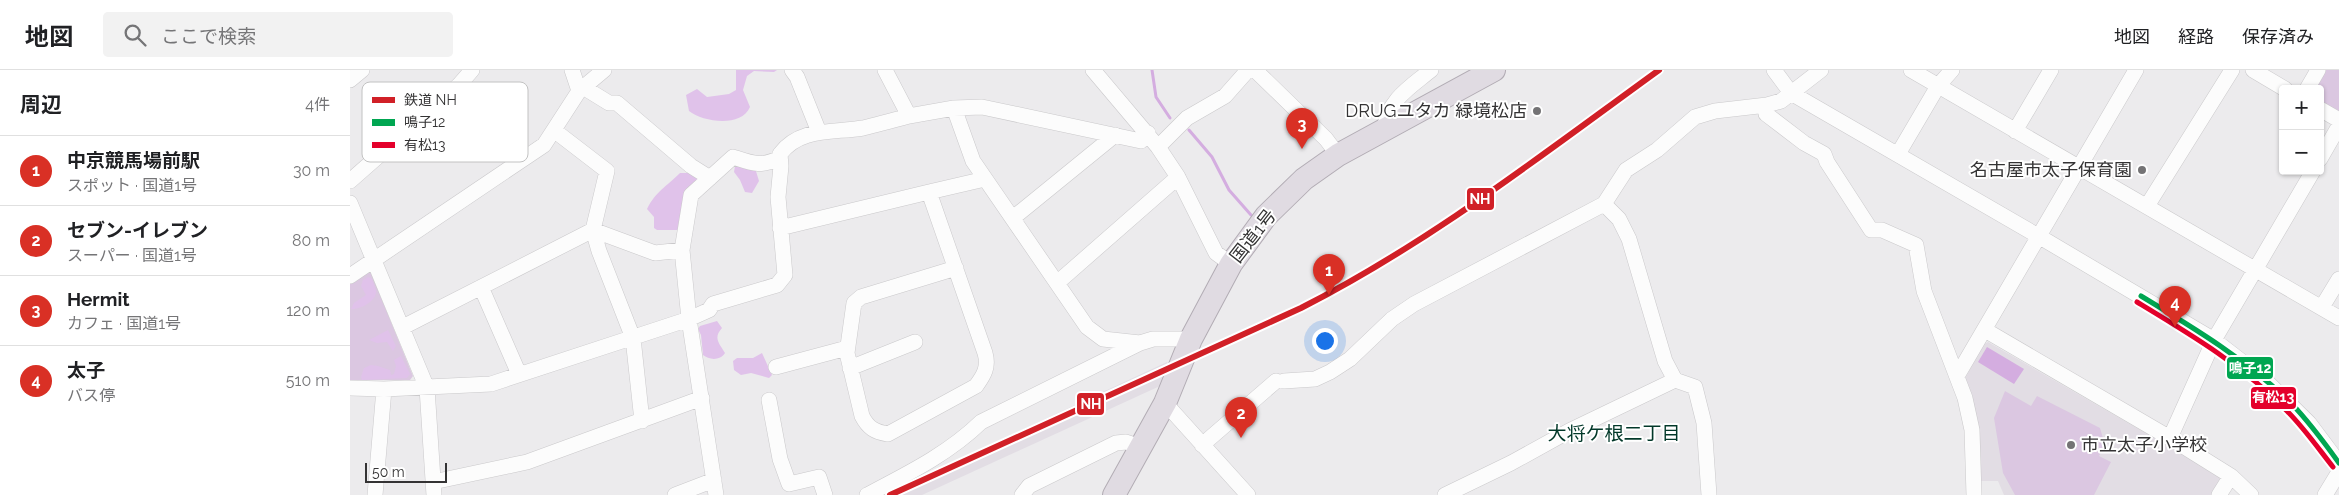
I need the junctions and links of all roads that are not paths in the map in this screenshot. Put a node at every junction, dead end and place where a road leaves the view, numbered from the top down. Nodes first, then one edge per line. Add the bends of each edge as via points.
1 (362, 70) edge
2 (472, 70) edge
3 (572, 70) edge
4 (604, 70) edge
5 (792, 70) edge
6 (885, 70) edge
7 (1093, 70) edge
8 (1248, 70) edge
9 (1254, 70) edge
10 (1431, 70) edge
11 (1494, 70) edge
12 (1774, 70) edge
13 (1821, 70) edge
14 (1911, 70) edge
15 (1952, 70) edge
16 (2051, 70) edge
17 (2136, 70) edge
18 (2232, 70) edge
19 (2253, 70) edge
20 (2318, 70) edge
21 (350, 80) edge
22 (462, 82) edge
23 (2279, 85) edge
24 (2309, 85) edge
25 (1938, 86) junction
26 (581, 89) junction
27 (1791, 93) junction
28 (1767, 105) junction
29 (954, 108) junction
30 (2324, 111) edge
31 (909, 116) junction
32 (2339, 120) edge
33 (2339, 126) edge
34 (1384, 129) junction
35 (555, 131) junction
36 (2016, 131) junction
37 (819, 132) junction
38 (1148, 133) junction
39 (1115, 135) junction
40 (1158, 147) junction
41 (2324, 152) edge
42 (1898, 154) junction
43 (1338, 155) junction
44 (528, 157) edge
45 (780, 158) junction
46 (371, 162) edge
47 (521, 162) edge
48 (2081, 167) junction
49 (2311, 175) edge
50 (710, 178) junction
51 (1178, 178) junction
52 (985, 179) junction
53 (350, 180) edge
54 (929, 192) junction
55 (350, 203) edge
56 (1604, 204) junction
57 (2147, 206) junction
58 (1012, 218) junction
59 (780, 228) junction
60 (593, 230) junction
61 (2040, 237) junction
62 (682, 250) junction
63 (374, 260) junction
64 (1231, 264) junction
65 (956, 268) junction
66 (2256, 270) junction
67 (350, 276) edge
68 (2339, 279) edge
69 (1058, 283) junction
70 (481, 287) junction
71 (2322, 308) junction
72 (2339, 318) edge
73 (689, 319) junction
74 (403, 327) junction
75 (1985, 330) junction
76 (633, 338) junction
77 (1191, 339) junction
78 (2214, 340) junction
79 (915, 342) dead end
80 (1140, 343) junction
81 (848, 348) junction
82 (776, 367) dead end
83 (850, 368) junction
84 (519, 374) junction
85 (1957, 376) junction
86 (1675, 380) junction
87 (350, 388) edge
88 (427, 388) junction
89 (384, 389) junction
90 (702, 398) junction
91 (769, 400) dead end
92 (1166, 403) junction
93 (642, 420) junction
94 (2170, 438) junction
95 (1202, 445) junction
96 (1141, 448) junction
97 (2339, 463) edge
98 (2339, 472) edge
99 (2231, 476) junction
100 (714, 480) junction
101 (433, 488) edge
102 (375, 495) edge
103 (675, 495) edge
104 (716, 495) edge
105 (826, 495) edge
106 (867, 495) edge
107 (1022, 495) edge
108 (1114, 495) edge
109 (1248, 495) edge
110 (1445, 495) edge
111 (1709, 495) edge
112 (1974, 495) edge
113 (2219, 495) edge
114 (2251, 495) edge
115 (2325, 495) edge

1 - 21 street
2 - 22 street
3 - 26 street
4 - 26 street
5 - 37 street
6 - 31 street
7 - 38 street
8 - 40 street via 1225,96 1187,118
9 - 43 street via 1326,139
10 - 34 street via 1392,104 1386,114
11 - 34 highway, 国道1号
12 - 27 street
13 - 27 street
14 - 25 street
15 - 25 street
16 - 36 street
17 - 48 street
18 - 57 street
19 - 23 street
20 - 24 street
25 - 36 street
25 - 42 street
26 - 35 street
26 - 50 street via 609,103 618,103 691,166
27 - 28 street via 1781,101
27 - 42 street
28 - 56 street via 1715,111 1695,117 1657,150 1626,170
28 - 85 street via 1766,114 1824,154 1871,230 1882,230 1916,245 1924,291
29 - 31 street
29 - 39 street via 982,107
29 - 52 street via 973,161
30 - 32 street
31 - 37 street via 862,128
33 - 41 street
34 - 43 highway, 国道1号
35 - 44 street
35 - 60 street via 607,171
36 - 48 street
37 - 45 street via 786,146
38 - 39 street via 1141,140
38 - 40 street
39 - 58 street
40 - 51 street
42 - 61 street
43 - 64 highway, 国道1号 via 1304,179 1266,216
45 - 50 street via 757,165 733,157
45 - 59 street
46 - 53 street
47 - 63 street
48 - 57 street
48 - 61 street
49 - 66 street
50 - 62 street via 690,195
51 - 64 street via 1216,253
51 - 69 street
52 - 54 street
52 - 58 street
54 - 59 street
54 - 65 street
55 - 63 street
56 - 86 street via 1619,219 1629,239 1665,361
56 - 95 street via 1414,304 1330,372 1315,380 1280,381
57 - 66 street
58 - 69 street
59 - 73 street via 785,275 777,285 713,304 709,310
60 - 62 street via 655,253
60 - 70 street
60 - 76 street
61 - 75 street
61 - 78 street
62 - 73 street
63 - 67 street
63 - 74 street
64 - 77 highway, 国道1号
65 - 81 street via 862,297 854,304
65 - 83 street via 988,363 976,386 888,434 867,425
66 - 71 street
66 - 78 street
68 - 71 street
69 - 80 street via 1087,327 1103,339
70 - 74 street
70 - 84 street
71 - 72 street
73 - 76 street
73 - 90 street
74 - 88 street
75 - 85 street
75 - 94 street
76 - 84 street
76 - 93 street
77 - 80 street via 1154,339
77 - 92 highway, 国道1号
78 - 94 street
78 - 97 street via 2262,377 2289,403 2309,423
79 - 83 street
80 - 106 street via 981,422 963,439
81 - 82 street
81 - 83 street
84 - 88 street via 491,384
85 - 112 street via 1972,430
86 - 110 street via 1569,430
86 - 111 street via 1695,387 1704,423
87 - 89 street
88 - 89 street
88 - 101 street
89 - 102 street
90 - 93 street
90 - 100 street
91 - 105 street via 780,459 789,484 816,476
92 - 95 street
92 - 96 highway, 国道1号
93 - 101 street via 527,462
94 - 99 street
95 - 109 street
96 - 107 street via 1126,442 1116,443 1029,486
96 - 108 highway, 国道1号
98 - 115 street
99 - 113 street
99 - 114 street
100 - 103 street
100 - 104 street

